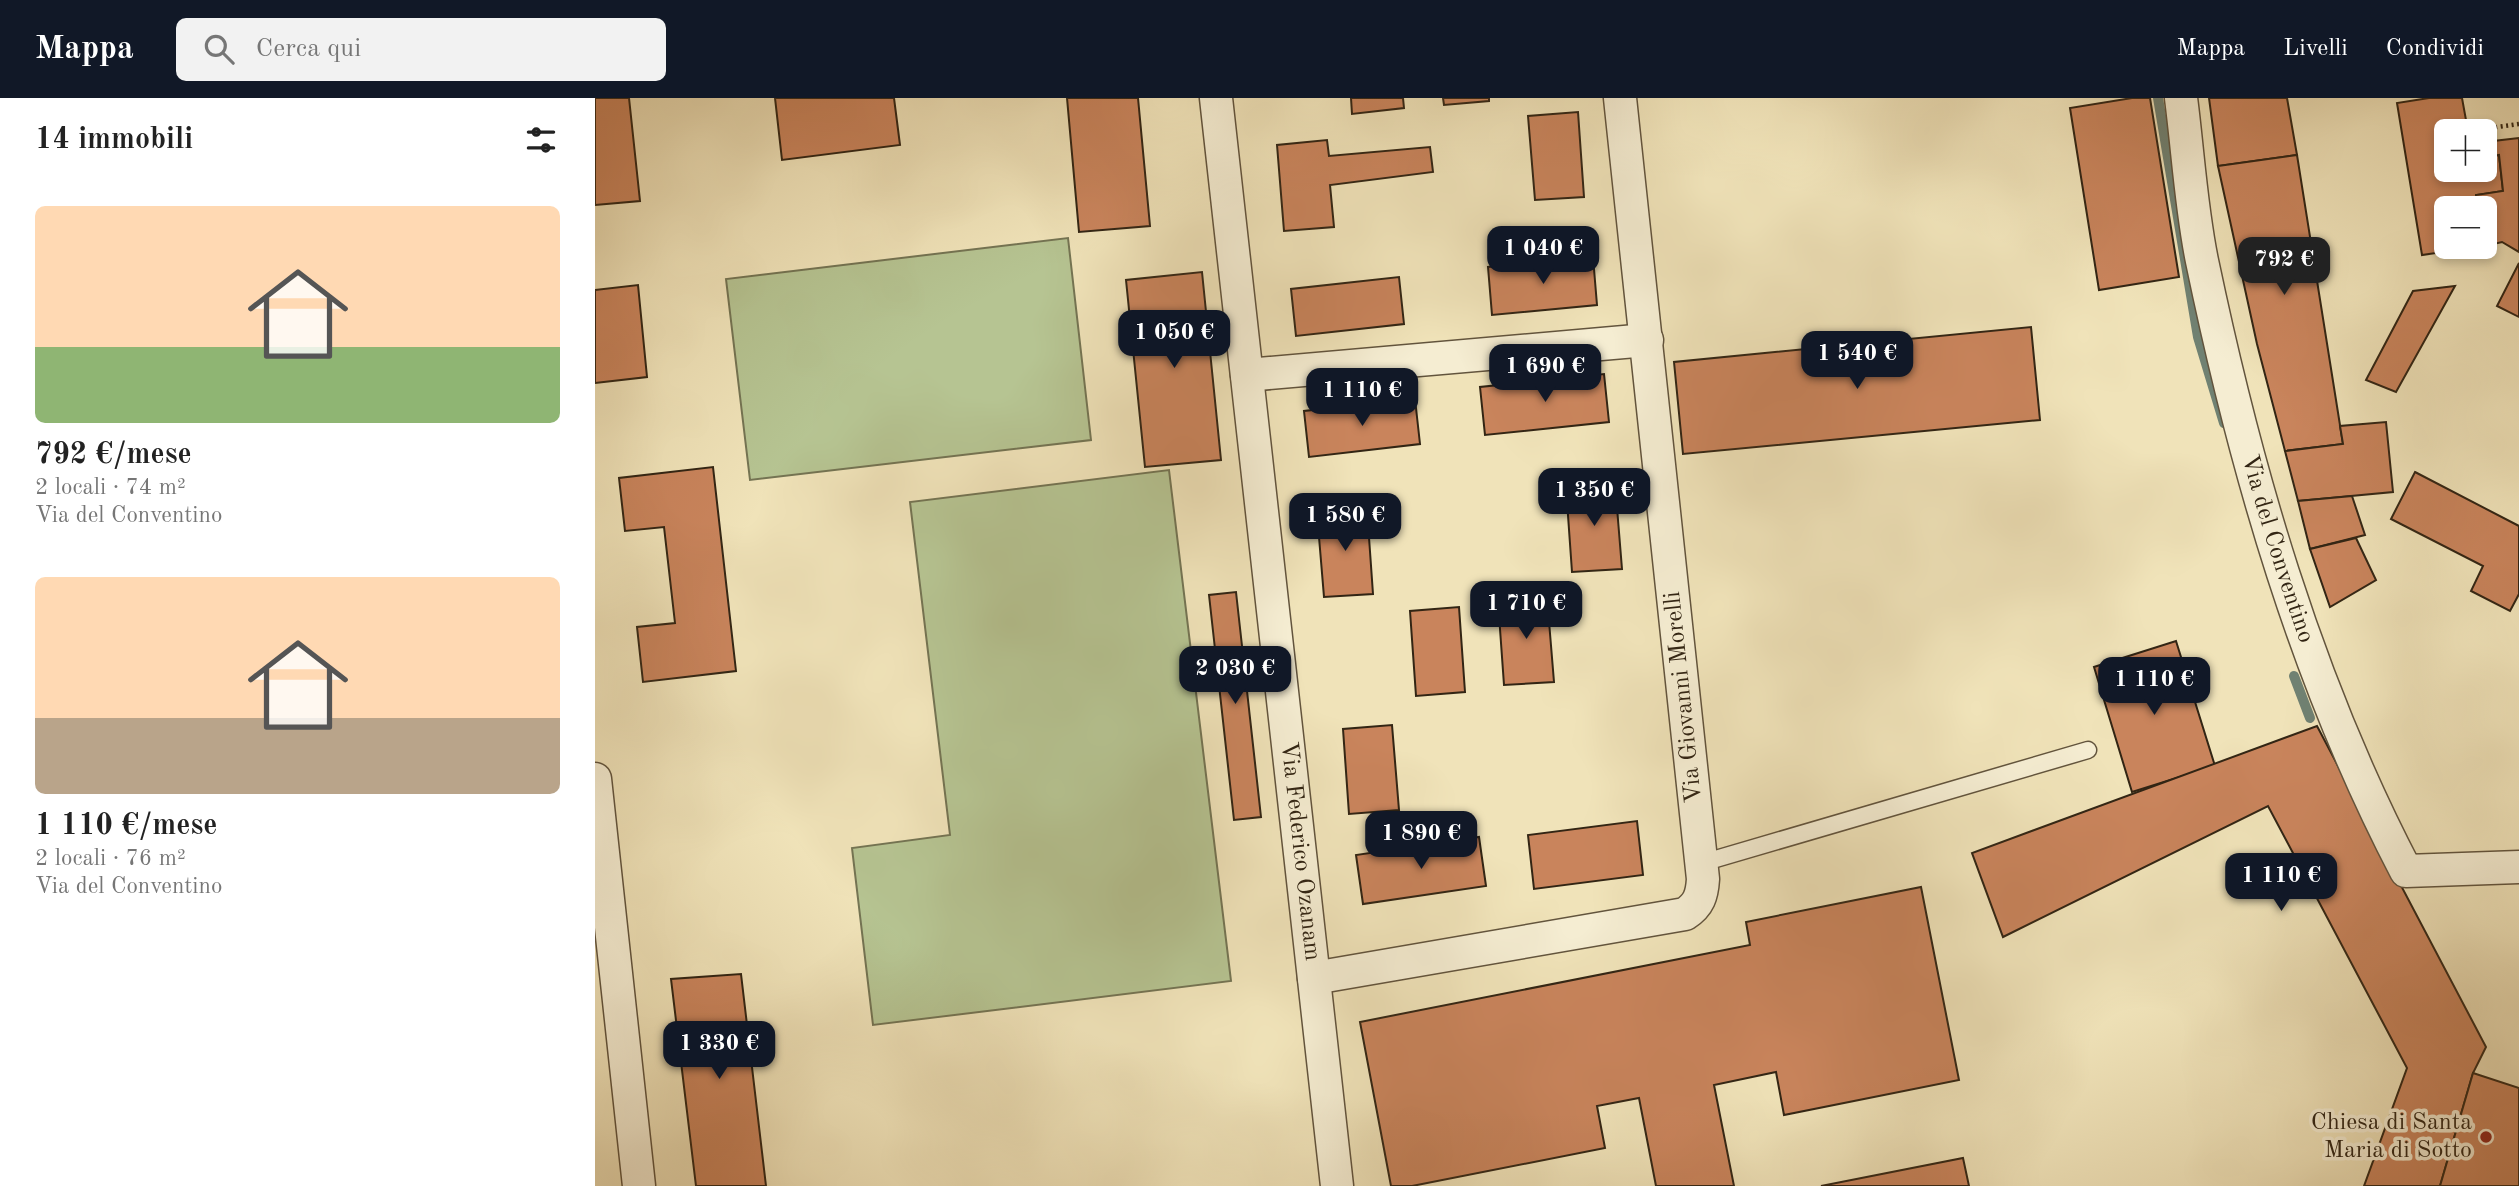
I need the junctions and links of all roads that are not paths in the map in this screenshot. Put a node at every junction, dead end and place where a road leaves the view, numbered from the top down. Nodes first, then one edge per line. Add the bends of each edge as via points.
1 (1216, 98) edge
2 (1620, 98) edge
3 (2181, 98) edge
4 (1647, 340) junction
5 (1247, 375) junction
6 (2088, 750) dead end
7 (595, 779) edge
8 (1702, 863) junction
9 (2518, 867) edge
10 (1314, 978) junction
11 (639, 1186) edge
12 (1337, 1186) edge

1 - 5 street, Via Federico Ozanam
2 - 4 street, Via Giovanni Morelli
3 - 9 street, Via del Conventino via 2202,258 2259,499 2322,684 2383,825 2406,871
4 - 5 street
4 - 8 street, Via Giovanni Morelli
5 - 10 street, Via Federico Ozanam
6 - 8 lane
7 - 11 street
8 - 10 street, Via Giovanni Morelli via 1702,893 1695,908 1685,914
10 - 12 street, Via Federico Ozanam

